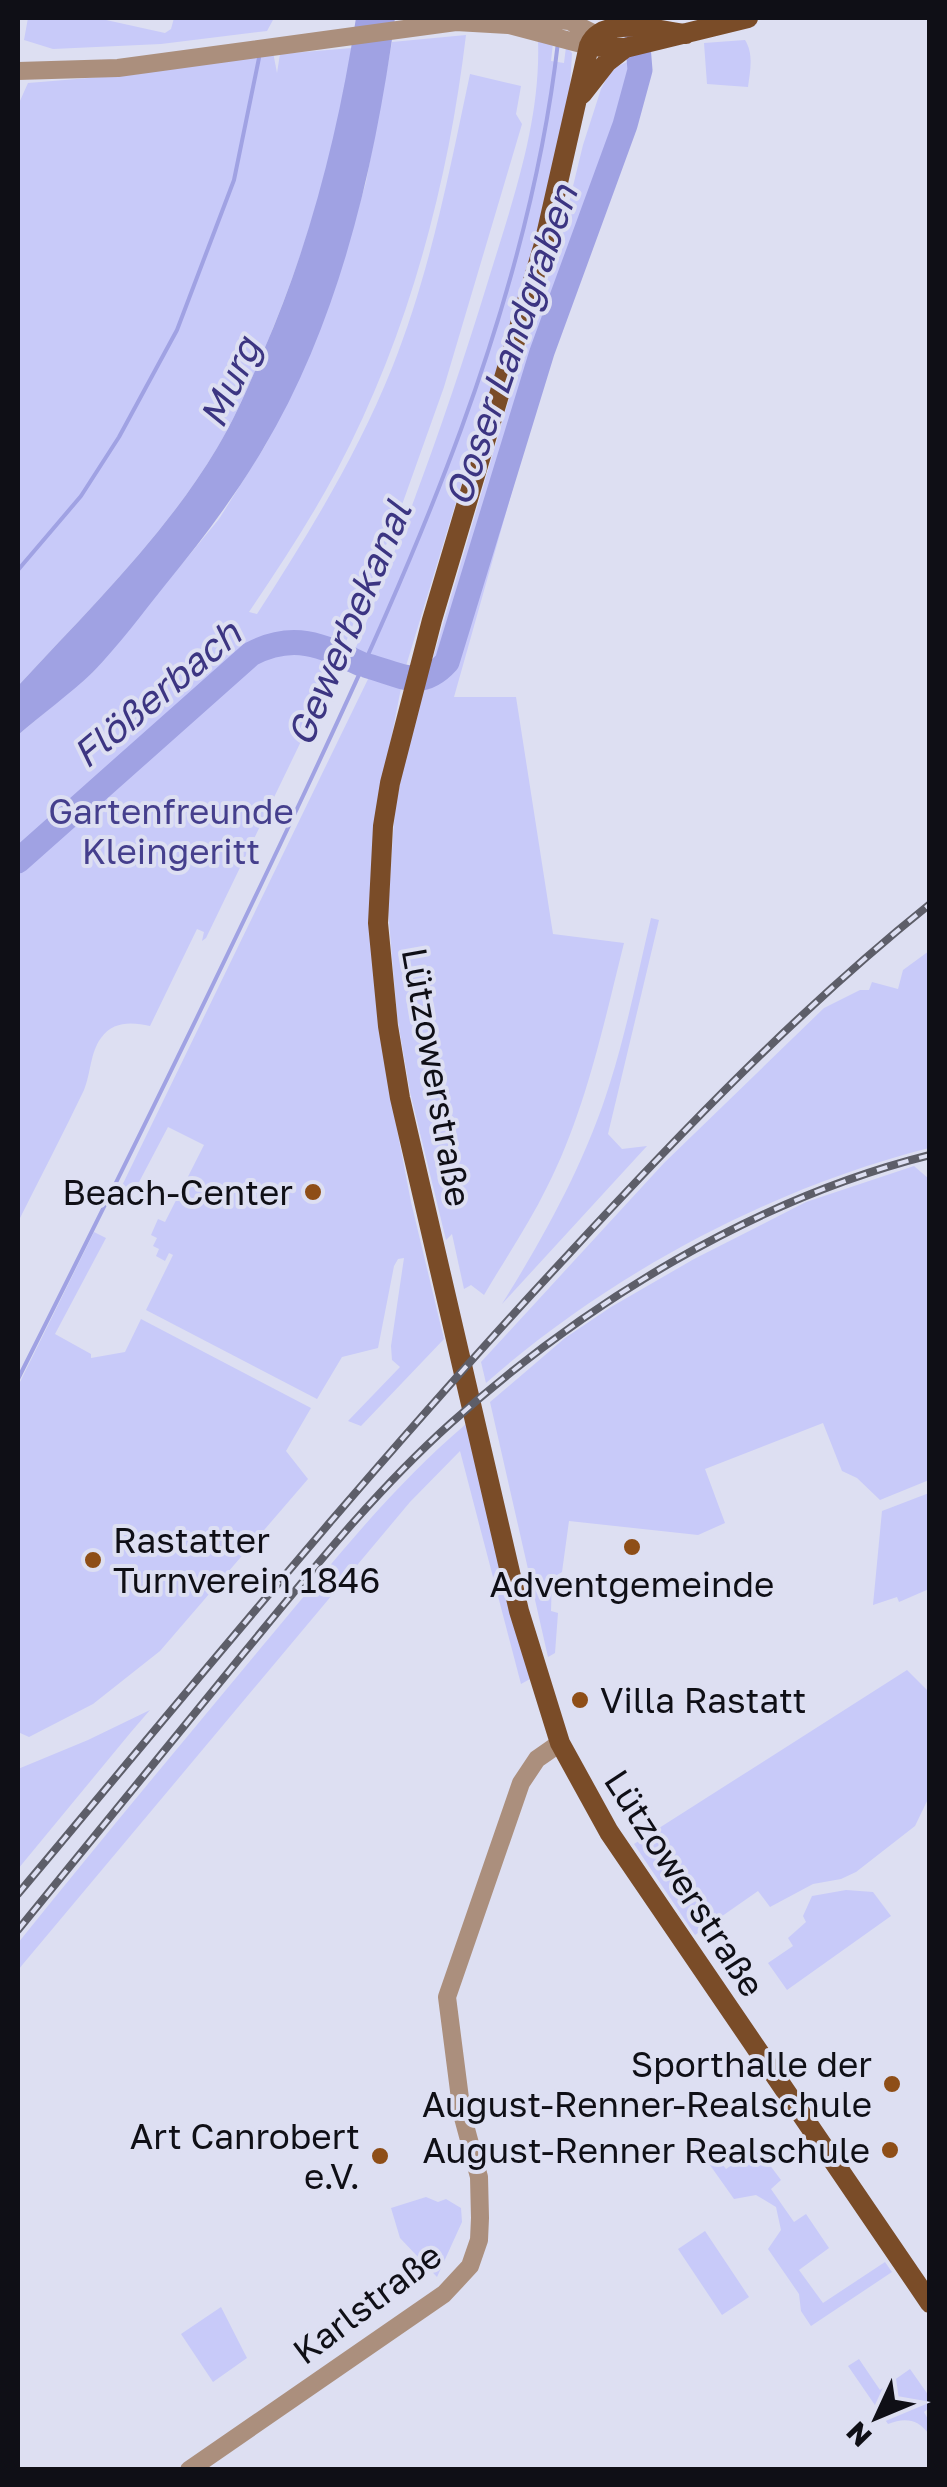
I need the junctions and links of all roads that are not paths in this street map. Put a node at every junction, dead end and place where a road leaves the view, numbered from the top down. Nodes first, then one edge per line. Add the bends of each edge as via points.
1 (748, 18) edge
2 (546, 28) edge
3 (634, 38) junction
4 (592, 40) junction
5 (18, 72) edge
6 (577, 100) junction
7 (560, 1743) junction
8 (930, 2303) edge
9 (189, 2470) edge

1 - 3 main road via 686,34
2 - 4 street via 564,40
2 - 4 street via 569,22
2 - 5 street via 456,22 118,68
3 - 4 main road via 608,28
3 - 6 main road
4 - 6 main road, Lützowerstraße
6 - 7 main road, Lützowerstraße via 544,244 416,679 382,826 378,922 400,1098 519,1611
7 - 8 main road, Lützowerstraße via 608,1832
7 - 9 street, Karlstraße via 537,1759 521,1784 447,1997 462,2114 479,2177 479,2240 470,2266 444,2294

